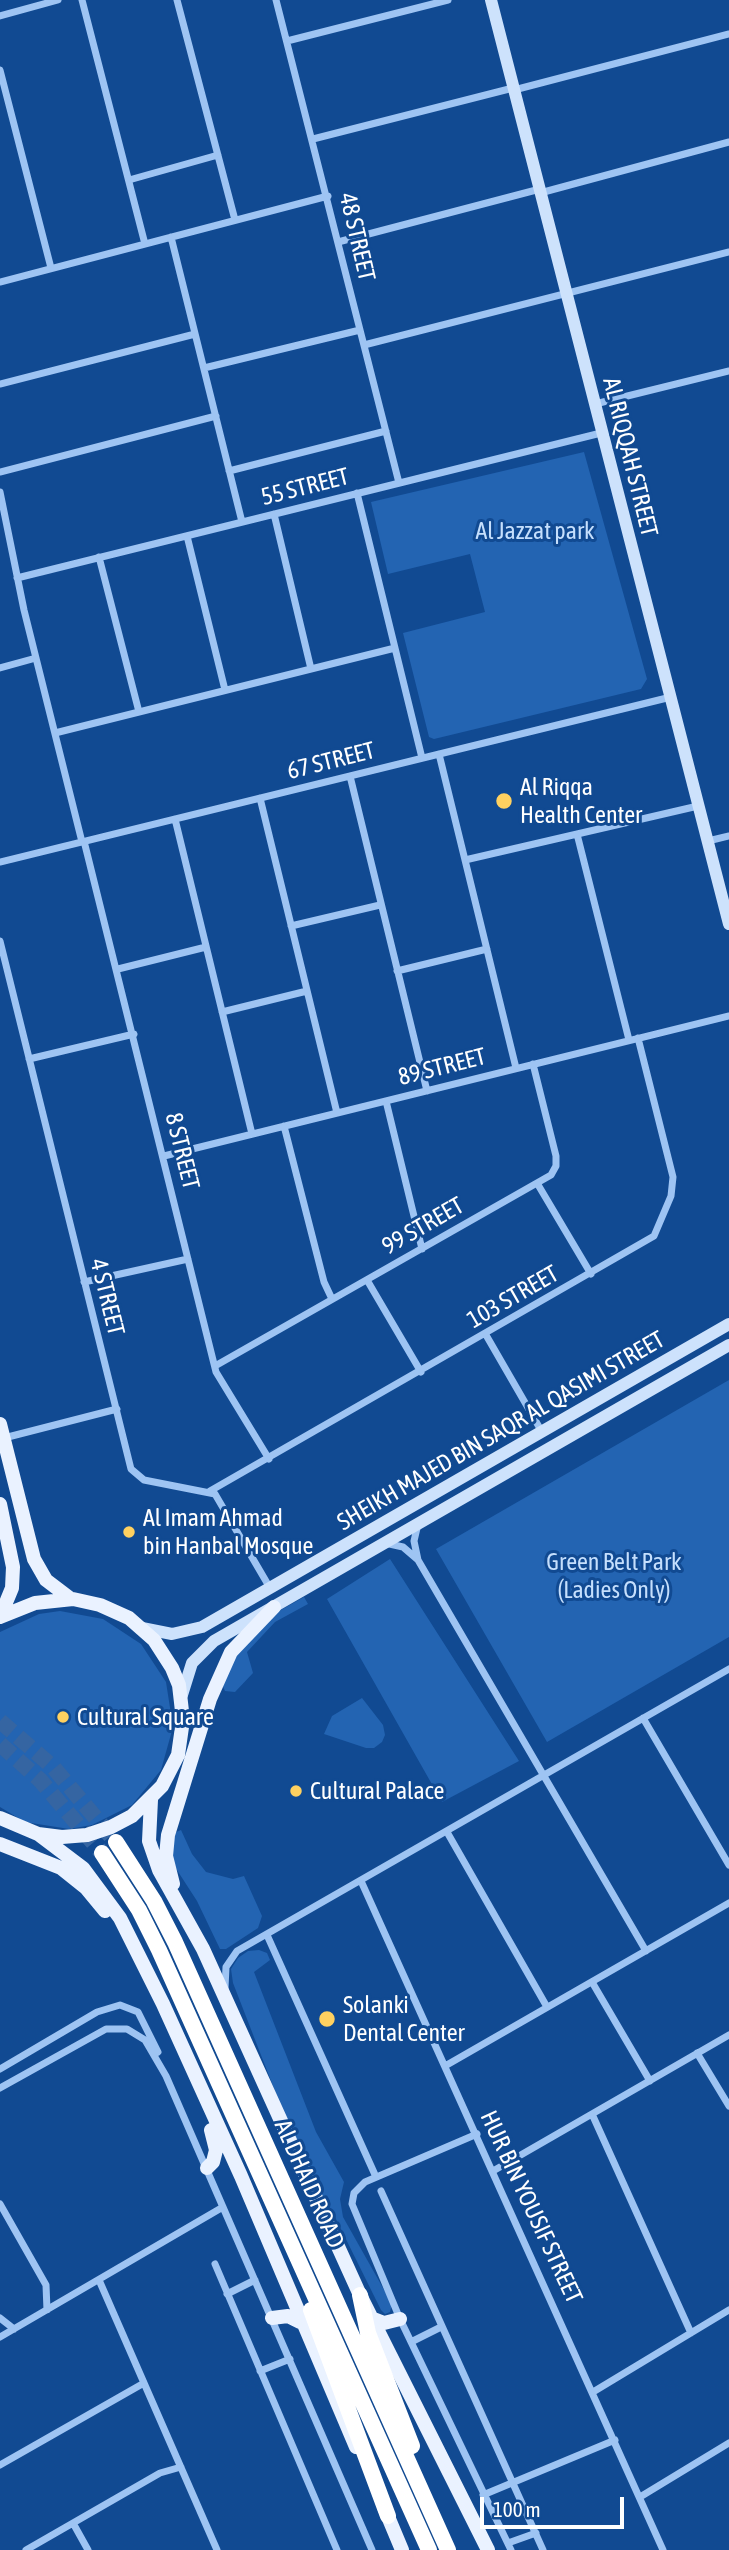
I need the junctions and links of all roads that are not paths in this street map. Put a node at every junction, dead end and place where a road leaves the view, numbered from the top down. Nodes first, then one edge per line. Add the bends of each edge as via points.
1 (58, 0) edge
2 (82, 0) edge
3 (177, 0) edge
4 (276, 0) edge
5 (448, 0) edge
6 (491, 0) edge
7 (0, 16) edge
8 (729, 34) edge
9 (287, 41) junction
10 (0, 69) edge
11 (514, 89) junction
12 (313, 139) junction
13 (729, 142) edge
14 (218, 155) junction
15 (129, 180) junction
16 (540, 191) junction
17 (328, 196) junction
18 (235, 220) junction
19 (171, 237) junction
20 (338, 242) junction
21 (145, 244) junction
22 (729, 252) edge
23 (51, 268) junction
24 (0, 282) edge
25 (566, 292) junction
26 (360, 330) junction
27 (195, 334) junction
28 (364, 345) junction
29 (204, 369) junction
30 (729, 370) edge
31 (0, 384) edge
32 (594, 404) junction
33 (216, 416) junction
34 (386, 431) junction
35 (601, 433) junction
36 (229, 471) junction
37 (0, 472) edge
38 (399, 483) junction
39 (0, 492) edge
40 (357, 494) junction
41 (274, 514) junction
42 (242, 522) junction
43 (187, 536) junction
44 (99, 557) junction
45 (18, 578) junction
46 (395, 648) junction
47 (36, 658) junction
48 (0, 668) edge
49 (311, 669) junction
50 (225, 690) junction
51 (671, 697) junction
52 (139, 712) junction
53 (55, 733) junction
54 (439, 754) junction
55 (422, 758) junction
56 (350, 776) junction
57 (260, 798) junction
58 (698, 806) junction
59 (175, 819) junction
60 (577, 834) junction
61 (729, 836) edge
62 (83, 841) junction
63 (708, 841) junction
64 (465, 860) junction
65 (0, 862) edge
66 (380, 905) junction
67 (729, 924) edge
68 (291, 926) junction
69 (0, 941) edge
70 (206, 947) junction
71 (487, 949) junction
72 (118, 969) junction
73 (397, 971) junction
74 (307, 991) junction
75 (222, 1012) junction
76 (729, 1016) edge
77 (134, 1034) junction
78 (638, 1038) junction
79 (629, 1040) junction
80 (29, 1059) junction
81 (533, 1064) junction
82 (516, 1068) junction
83 (426, 1091) junction
84 (386, 1101) junction
85 (337, 1113) junction
86 (284, 1126) junction
87 (252, 1134) junction
88 (164, 1156) junction
89 (537, 1183) junction
90 (422, 1249) junction
91 (188, 1259) junction
92 (591, 1274) junction
93 (367, 1280) junction
94 (84, 1282) junction
95 (332, 1299) junction
96 (729, 1324) edge
97 (486, 1335) junction
98 (729, 1345) edge
99 (215, 1366) junction
100 (421, 1372) junction
101 (117, 1409) junction
102 (2, 1431) edge
103 (542, 1432) junction
104 (269, 1459) junction
105 (508, 1473) junction
106 (210, 1491) junction
107 (0, 1504) edge
108 (419, 1522) junction
109 (384, 1542) junction
110 (418, 1560) junction
111 (270, 1588) junction
112 (73, 1599) junction
113 (274, 1606) junction
114 (0, 1617) edge
115 (142, 1628) junction
116 (729, 1669) edge
117 (182, 1703) junction
118 (643, 1718) junction
119 (544, 1776) junction
120 (151, 1800) junction
121 (0, 1818) edge
122 (447, 1832) junction
123 (38, 1834) junction
124 (116, 1842) tunnel mouth
125 (0, 1844) edge
126 (102, 1853) tunnel mouth
127 (729, 1865) edge
128 (360, 1881) junction
129 (178, 1903) junction
130 (729, 1903) edge
131 (267, 1935) junction
132 (646, 1951) junction
133 (141, 1958) junction
134 (592, 1982) junction
135 (225, 2001) junction
136 (547, 2007) junction
137 (729, 2035) edge
138 (698, 2053) junction
139 (445, 2066) junction
140 (0, 2069) edge
141 (166, 2076) junction
142 (649, 2081) junction
143 (0, 2088) edge
144 (729, 2105) edge
145 (210, 2111) junction
146 (592, 2114) junction
147 (477, 2134) junction
148 (207, 2168) junction
149 (493, 2171) junction
150 (376, 2178) junction
151 (381, 2191) dead end
152 (0, 2204) edge
153 (223, 2207) junction
154 (284, 2228) junction
155 (215, 2264) dead end
156 (99, 2280) junction
157 (256, 2280) junction
158 (227, 2294) junction
159 (360, 2295) junction
160 (729, 2310) edge
161 (47, 2311) junction
162 (0, 2318) edge
163 (272, 2318) junction
164 (371, 2318) junction
165 (400, 2319) junction
166 (300, 2322) junction
167 (441, 2327) junction
168 (14, 2329) junction
169 (691, 2333) junction
170 (0, 2337) edge
171 (411, 2342) junction
172 (290, 2359) junction
173 (260, 2371) junction
174 (144, 2383) junction
175 (593, 2392) junction
176 (614, 2440) junction
177 (729, 2443) edge
178 (0, 2465) edge
179 (181, 2467) junction
180 (513, 2484) junction
181 (483, 2495) junction
182 (640, 2497) junction
183 (388, 2516) junction
184 (434, 2518) junction
185 (73, 2523) junction
186 (536, 2533) junction
187 (509, 2546) edge
188 (26, 2550) edge
189 (88, 2550) edge
190 (217, 2550) edge
191 (337, 2550) edge
192 (372, 2550) edge
193 (402, 2550) edge
194 (429, 2550) edge
195 (448, 2550) edge
196 (488, 2550) edge
197 (543, 2550) edge
198 (663, 2550) edge

1 - 7 street
2 - 15 street
3 - 14 street
4 - 9 street, 48 STREET
5 - 9 street
6 - 11 main road, AL RIQQAH STREET
8 - 11 street
9 - 12 street, 48 STREET
10 - 23 street
11 - 12 street
11 - 16 main road, AL RIQQAH STREET
12 - 17 street, 48 STREET
13 - 16 street
14 - 15 street
14 - 18 street
15 - 21 street
16 - 20 street
16 - 25 main road, AL RIQQAH STREET
17 - 18 street
17 - 20 street, 48 STREET
18 - 19 street
19 - 21 street
19 - 27 street
20 - 26 street, 48 STREET
21 - 23 street
22 - 25 street
23 - 24 street
25 - 28 street
25 - 32 main road, AL RIQQAH STREET
26 - 28 street, 48 STREET
26 - 29 street
27 - 29 street
27 - 31 street
28 - 34 street, 48 STREET
29 - 33 street
30 - 32 street
32 - 35 main road, AL RIQQAH STREET
33 - 36 street
33 - 37 street
34 - 36 street
34 - 38 street, 48 STREET
35 - 38 street, 55 STREET
35 - 51 main road, AL RIQQAH STREET
36 - 42 street
38 - 40 street, 55 STREET
39 - 45 street, 8 STREET
40 - 41 street, 55 STREET
40 - 46 street
41 - 42 street, 55 STREET
41 - 49 street
42 - 43 street, 55 STREET
43 - 44 street, 55 STREET
43 - 50 street
44 - 45 street, 55 STREET
44 - 52 street
45 - 47 street, 8 STREET
46 - 49 street
46 - 55 street
47 - 48 street
47 - 53 street, 8 STREET
49 - 50 street
50 - 52 street
51 - 54 street, 67 STREET
51 - 58 main road, AL RIQQAH STREET
52 - 53 street
53 - 62 street, 8 STREET
54 - 55 street, 67 STREET
54 - 64 street
55 - 56 street, 67 STREET
56 - 57 street, 67 STREET
56 - 66 street
57 - 59 street, 67 STREET
57 - 68 street
58 - 60 street
58 - 63 main road, AL RIQQAH STREET
59 - 62 street, 67 STREET
59 - 70 street
60 - 64 street
60 - 79 street
61 - 63 street
62 - 65 street, 67 STREET
62 - 72 street, 8 STREET
63 - 67 main road, AL RIQQAH STREET
64 - 71 street
66 - 68 street
66 - 73 street
68 - 74 street
69 - 80 street, 4 STREET
70 - 72 street
70 - 75 street
71 - 73 street
71 - 82 street
72 - 77 street, 8 STREET
73 - 83 street
74 - 75 street
74 - 85 street
75 - 87 street
76 - 78 street, 89 STREET
77 - 80 street
77 - 88 street, 8 STREET
78 - 79 street, 89 STREET
78 - 92 street, 103 STREET via 673,1190 654,1236
79 - 81 street, 89 STREET
80 - 94 street, 4 STREET
81 - 82 street, 89 STREET
81 - 89 street, 99 STREET via 556,1161 551,1174
82 - 83 street, 89 STREET
83 - 84 street, 89 STREET
84 - 85 street, 89 STREET
84 - 90 street
85 - 86 street, 89 STREET
86 - 87 street, 89 STREET
86 - 95 street
87 - 88 street, 89 STREET
88 - 91 street, 8 STREET
89 - 90 street, 99 STREET
89 - 92 street
90 - 93 street, 99 STREET
91 - 94 street
91 - 99 street, 8 STREET
92 - 97 street, 103 STREET
93 - 95 street, 99 STREET
93 - 100 street
94 - 101 street, 4 STREET
95 - 99 street, 99 STREET
96 - 103 main road, SHEIKH MAJED BIN SAQR AL QASIMI STREET
97 - 100 street, 103 STREET
97 - 103 street
98 - 105 main road, SHEIKH MAJED BIN SAQR AL QASIMI STREET
99 - 104 street, 8 STREET via 225,1391
100 - 104 street, 103 STREET
101 - 102 street
101 - 106 street, 4 STREET via 136,1476
102 - 112 main road via 37,1567 52,1586
103 - 105 main road via 504,1462
103 - 111 main road, SHEIKH MAJED BIN SAQR AL QASIMI STREET
104 - 106 street, 103 STREET
105 - 108 main road, SHEIKH MAJED BIN SAQR AL QASIMI STREET
106 - 111 street via 219,1497
107 - 114 main road via 13,1567 12,1588
108 - 109 main road, SHEIKH MAJED BIN SAQR AL QASIMI STREET
108 - 110 street via 414,1541
109 - 110 street via 403,1548
109 - 113 main road, SHEIKH MAJED BIN SAQR AL QASIMI STREET
110 - 119 street
111 - 115 main road, SHEIKH MAJED BIN SAQR AL QASIMI STREET via 193,1631 172,1634
112 - 114 main road via 35,1603
112 - 115 main road via 115,1611
113 - 117 main road, SHEIKH MAJED BIN SAQR AL QASIMI STREET via 214,1641 199,1655 184,1682
113 - 129 main road via 231,1652 210,1699 166,1846
115 - 117 main road via 172,1668
116 - 118 street
117 - 120 main road via 178,1755
118 - 119 street
118 - 127 street
119 - 122 street
119 - 132 street
120 - 123 main road via 111,1828 75,1836
120 - 129 main road via 148,1826 153,1856
121 - 123 main road
122 - 128 street
122 - 136 street
123 - 133 main road via 97,1884
124 - 184 highway, AL DHAID ROAD via 175,1942
125 - 133 main road via 46,1860 74,1877
126 - 154 highway, AL DHAID ROAD via 149,1929
128 - 131 street
128 - 139 street, HUR BIN YOUSIF STREET
129 - 135 main road
130 - 132 street
131 - 135 street via 230,1958
131 - 150 street
132 - 134 street
133 - 145 main road
134 - 136 street
134 - 142 street
135 - 159 main road
136 - 139 street
137 - 138 street
138 - 142 street
138 - 144 street
139 - 147 street, HUR BIN YOUSIF STREET
140 - 141 street via 97,2012 120,2005 138,2012 144,2021
141 - 143 street via 145,2040 117,2027 97,2033
141 - 148 street
142 - 146 street
145 - 148 main road via 216,2150
145 - 166 main road
146 - 149 street
146 - 169 street
147 - 149 street, HUR BIN YOUSIF STREET
147 - 150 street
148 - 153 street
149 - 175 street, HUR BIN YOUSIF STREET
150 - 165 street via 357,2189 352,2204
151 - 167 street
152 - 161 street via 46,2285
153 - 156 street
153 - 157 street
154 - 183 highway via 296,2273
154 - 194 highway, AL DHAID ROAD
155 - 158 street
156 - 161 street
156 - 174 street
157 - 158 street
157 - 163 street
158 - 173 street
159 - 164 main road
159 - 184 highway via 369,2333 426,2482
160 - 169 street
161 - 168 street
162 - 168 street
163 - 166 main road via 288,2316
163 - 172 street
164 - 165 main road via 384,2323
164 - 196 main road
165 - 171 street
166 - 183 main road
167 - 171 street
167 - 180 street
168 - 170 street
169 - 175 street
171 - 181 street
172 - 173 street
172 - 192 street
173 - 191 street
174 - 178 street
174 - 179 street
175 - 176 street, HUR BIN YOUSIF STREET
176 - 180 street
176 - 182 street, HUR BIN YOUSIF STREET
177 - 182 street
179 - 185 street via 160,2473
179 - 190 street
180 - 181 street
180 - 186 street
181 - 187 street
182 - 198 street, HUR BIN YOUSIF STREET
183 - 193 main road
184 - 195 highway, AL DHAID ROAD
185 - 188 street
185 - 189 street
186 - 187 street
186 - 197 street

